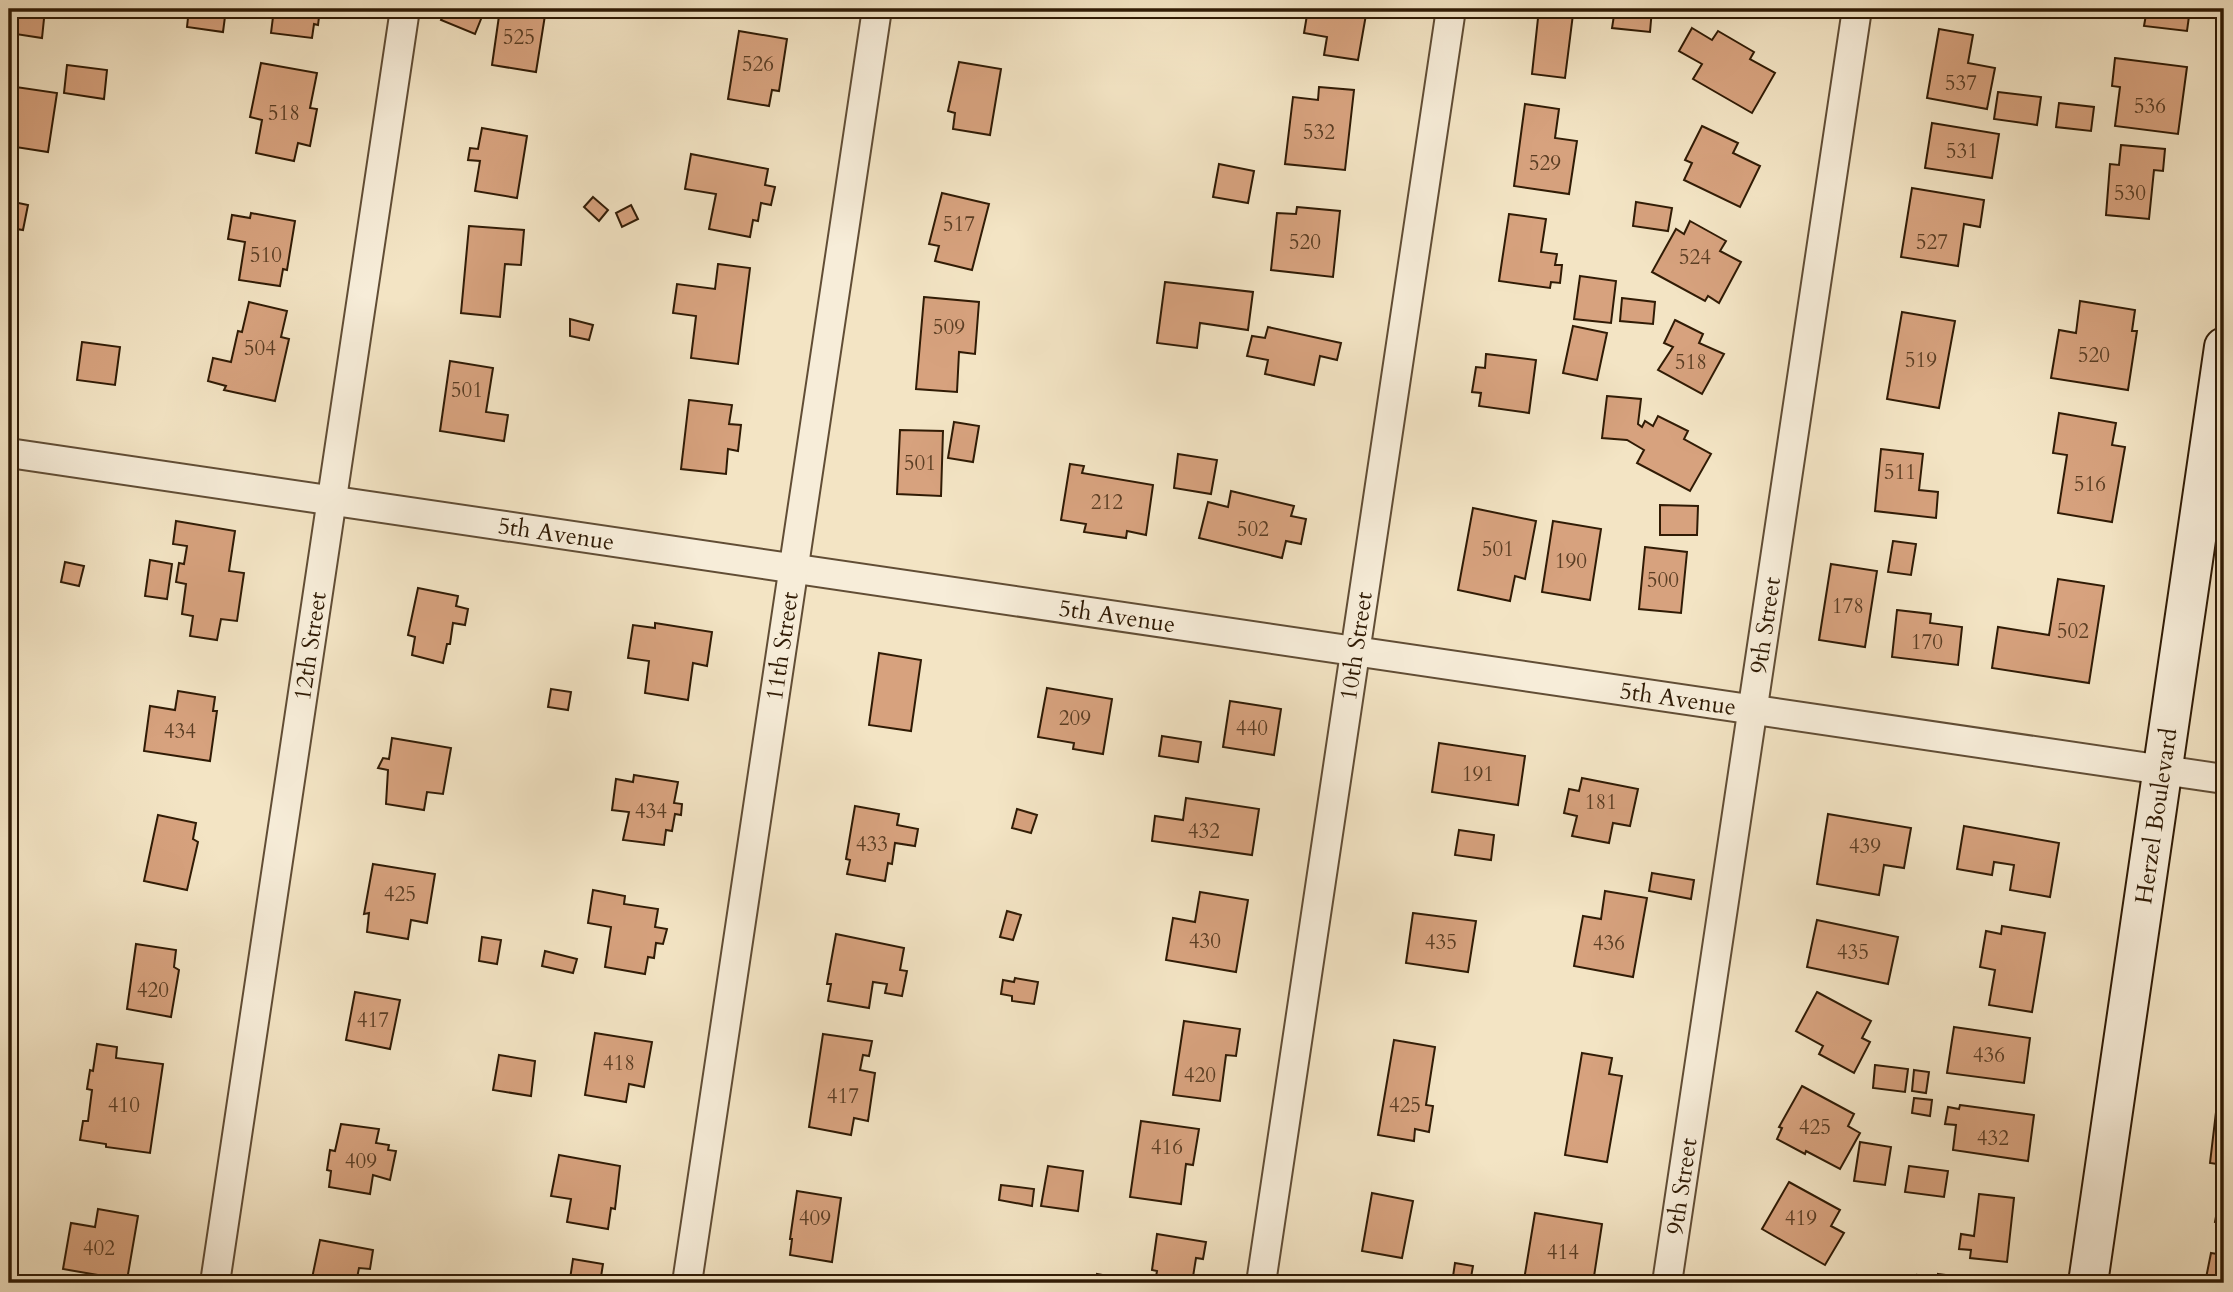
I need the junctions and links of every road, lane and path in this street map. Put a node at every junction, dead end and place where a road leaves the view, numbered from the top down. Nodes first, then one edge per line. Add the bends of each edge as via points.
1 (405, 9) edge
2 (877, 9) edge
3 (1451, 9) edge
4 (1857, 9) edge
5 (2224, 347) edge
6 (9, 453) edge
7 (330, 502) junction
8 (794, 570) junction
9 (1356, 650) junction
10 (1752, 709) junction
11 (2164, 770) junction
12 (2224, 779) edge
13 (215, 1283) edge
14 (687, 1283) edge
15 (1261, 1283) edge
16 (1667, 1283) edge
17 (2088, 1283) edge

1 - 7 street, 12th Street
2 - 8 street, 11th Street
3 - 9 street, 10th Street
4 - 10 street, 9th Street
5 - 11 street, Herzel Boulevard
6 - 7 street, 5th Avenue
7 - 8 street, 5th Avenue
7 - 13 street, 12th Street
8 - 9 street, 5th Avenue
8 - 14 street, 11th Street
9 - 10 street, 5th Avenue
9 - 15 street, 10th Street
10 - 11 street, 5th Avenue
10 - 16 street, 9th Street
11 - 12 street, 5th Avenue
11 - 17 street, Herzel Boulevard

